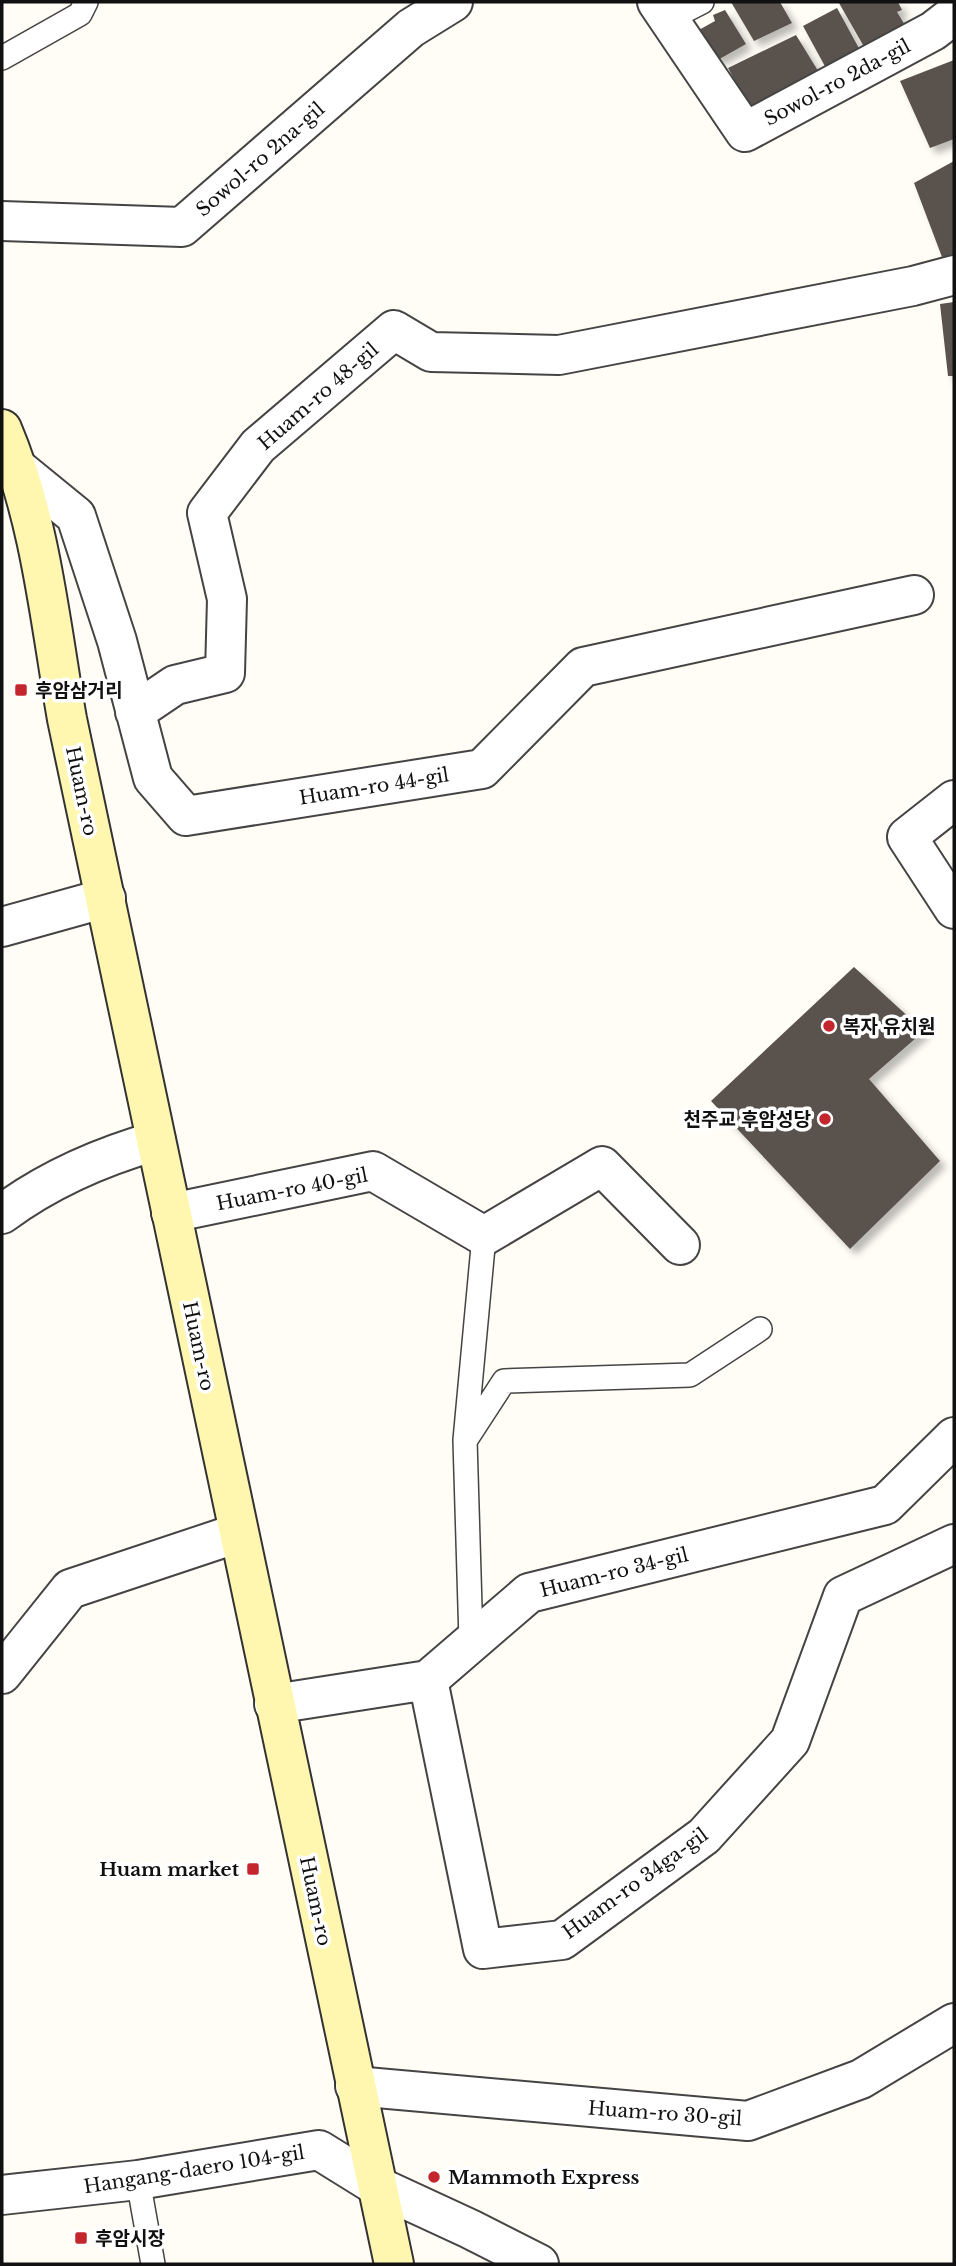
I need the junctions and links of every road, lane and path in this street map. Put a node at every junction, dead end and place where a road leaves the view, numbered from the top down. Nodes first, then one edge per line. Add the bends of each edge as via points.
1 (86, 2) edge
2 (453, 2) edge
3 (702, 2) edge
4 (663, 11) edge
5 (403, 15) edge
6 (954, 15) edge
7 (2, 58) edge
8 (2, 221) edge
9 (954, 275) edge
10 (2, 429) edge
11 (16, 467) junction
12 (914, 595) dead end
13 (135, 712) junction
14 (954, 800) edge
15 (106, 898) junction
16 (954, 909) edge
17 (2, 927) edge
18 (156, 1141) junction
19 (171, 1213) junction
20 (2, 1214) edge
21 (484, 1236) junction
22 (680, 1245) dead end
23 (760, 1329) dead end
24 (954, 1437) edge
25 (466, 1440) junction
26 (238, 1534) junction
27 (954, 1544) edge
28 (471, 1641) junction
29 (2, 1674) edge
30 (428, 1680) junction
31 (274, 1704) junction
32 (954, 2023) edge
33 (355, 2086) junction
34 (138, 2180) junction
35 (377, 2186) junction
36 (2, 2195) edge
37 (153, 2264) edge
38 (394, 2264) edge
39 (539, 2264) edge

1 - 7 lane via 80,14
2 - 5 street, Sowol-ro 2na-gil
3 - 4 lane
4 - 6 street, Sowol-ro 2da-gil via 745,132 933,31
5 - 8 street, Sowol-ro 2na-gil via 182,227
9 - 13 street, Huam-ro 48-gil via 559,355 431,352 394,330 258,446 207,513 227,598 225,673 175,685
10 - 11 main road, Huam-ro
11 - 13 street, Huam-ro 44-gil via 76,516
11 - 15 main road, Huam-ro via 36,533 67,719
12 - 13 street, Huam-ro 44-gil via 583,667 482,769 186,816 153,778
14 - 16 street via 907,837
15 - 17 street
15 - 18 main road, Huam-ro
18 - 19 main road, Huam-ro
18 - 20 street via 51,1181
19 - 21 street, Huam-ro 40-gil via 373,1171
19 - 26 main road, Huam-ro
21 - 22 street via 603,1166
21 - 25 lane
23 - 25 lane via 690,1376 504,1381
24 - 28 street, Huam-ro 34-gil via 885,1505 529,1592
25 - 28 lane
26 - 29 street via 70,1589
26 - 31 main road, Huam-ro
27 - 30 street, Huam-ro 34ga-gil via 843,1596 790,1741 704,1836 562,1940 483,1949
28 - 30 street, Huam-ro 34-gil
30 - 31 street
31 - 33 main road, Huam-ro
32 - 33 street, Huam-ro 30-gil via 861,2079 748,2121
33 - 35 main road, Huam-ro
34 - 35 street, Hangang-daero 104-gil via 319,2150
34 - 36 street, Hangang-daero 104-gil
34 - 37 lane
35 - 38 main road, Huam-ro
35 - 39 street, Hangang-daero 104-gil

